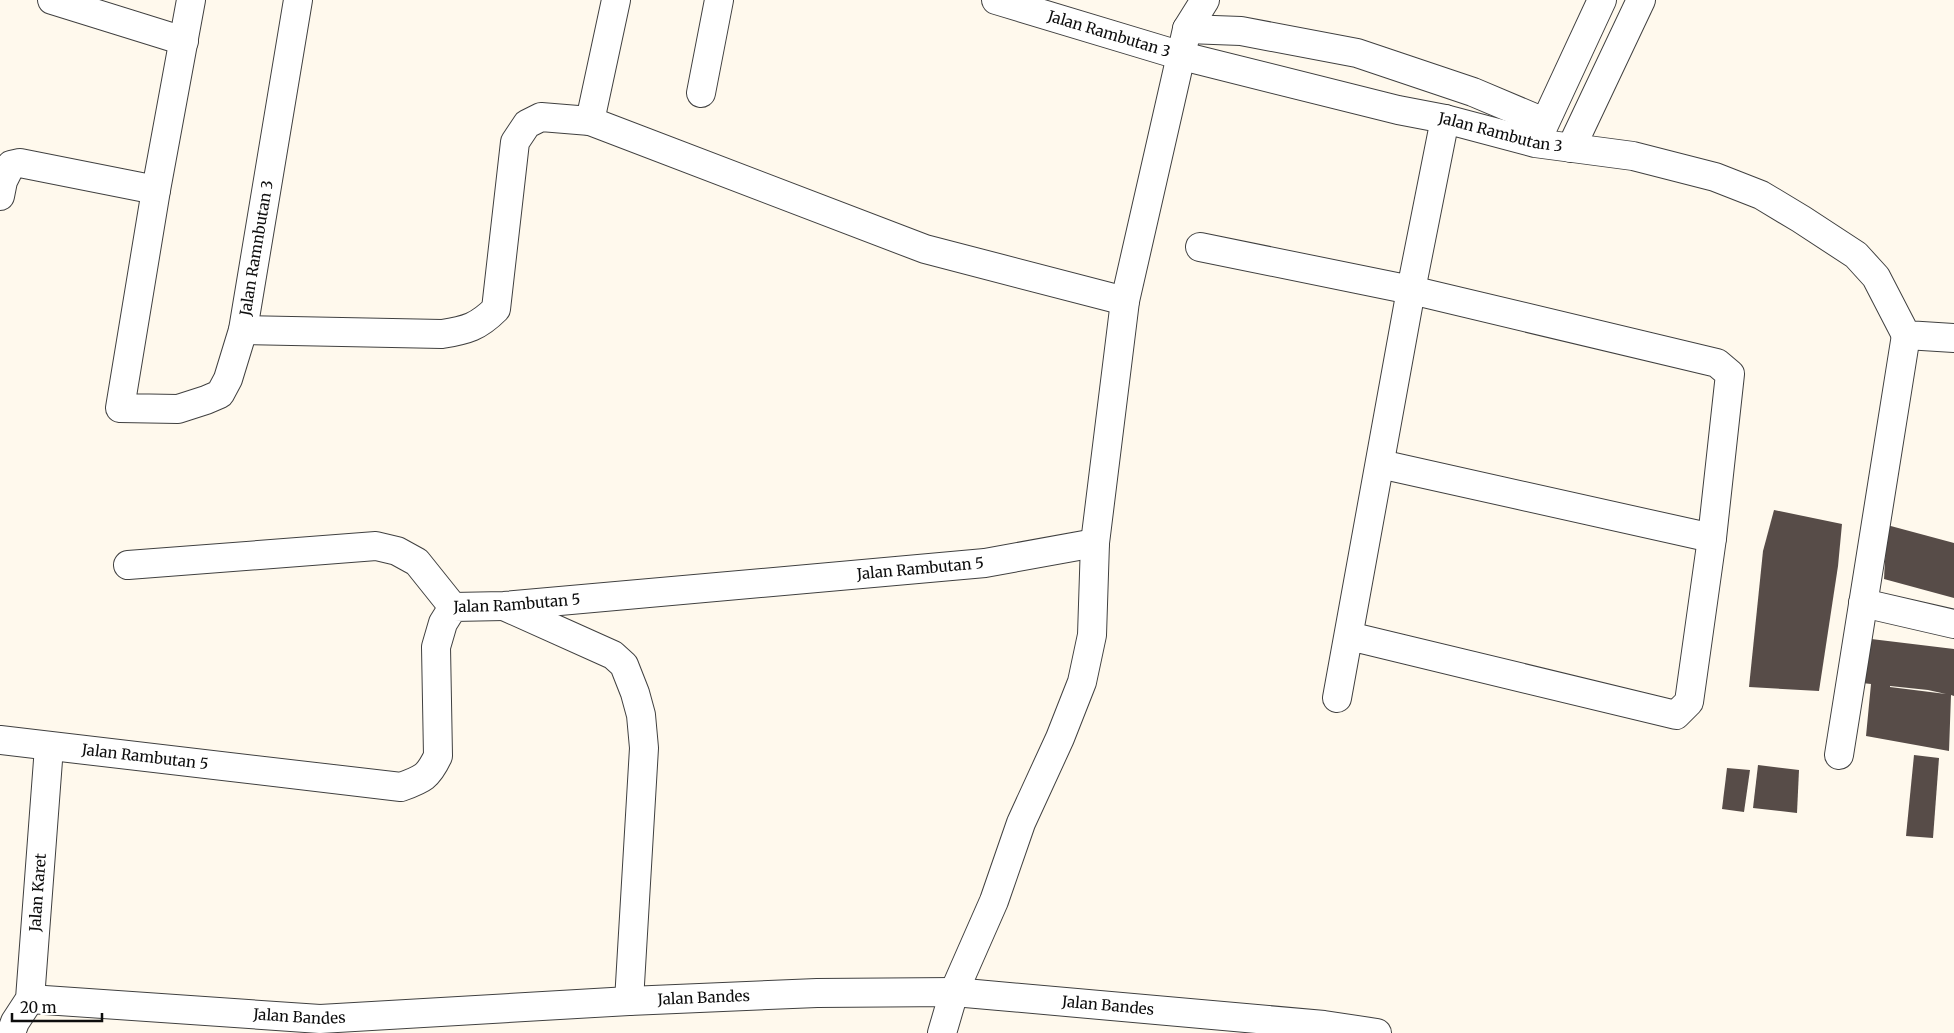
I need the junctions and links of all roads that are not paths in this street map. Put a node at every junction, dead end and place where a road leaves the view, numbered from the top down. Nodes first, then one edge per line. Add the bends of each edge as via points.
1 (52, 0) edge
2 (192, 0) edge
3 (298, 0) edge
4 (616, 0) edge
5 (719, 0) edge
6 (996, 0) edge
7 (1205, 0) edge
8 (1602, 0) edge
9 (1641, 0) edge
10 (1188, 30) junction
11 (184, 42) junction
12 (1182, 56) junction
13 (701, 93) dead end
14 (1445, 119) junction
15 (590, 121) junction
16 (1540, 133) junction
17 (1571, 148) junction
18 (156, 190) junction
19 (0, 196) edge
20 (1200, 247) dead end
21 (1411, 290) junction
22 (1125, 301) junction
23 (244, 330) junction
24 (1906, 335) junction
25 (1954, 338) edge
26 (1380, 464) junction
27 (1712, 538) junction
28 (1095, 543) junction
29 (128, 565) dead end
30 (1863, 603) junction
31 (504, 606) junction
32 (453, 607) junction
33 (1954, 624) edge
34 (1349, 636) junction
35 (1337, 698) dead end
36 (0, 740) edge
37 (49, 747) junction
38 (1839, 755) dead end
39 (954, 992) junction
40 (30, 999) junction
41 (629, 1001) junction
42 (1321, 1029) edge
43 (11, 1033) edge
44 (942, 1033) edge
45 (1377, 1033) edge

1 - 11 street
2 - 11 street
3 - 23 street, Jalan Ramnbutan 3
4 - 15 street
5 - 13 street
6 - 12 street, Jalan Rambutan 3
7 - 10 street
8 - 16 street
9 - 17 street
10 - 12 street
10 - 16 street via 1241,31 1357,53 1473,92
11 - 18 street
12 - 14 street, Jalan Rambutan 3 via 1388,108
12 - 22 street
14 - 16 street, Jalan Rambutan 3
14 - 21 street
15 - 22 street via 925,250
15 - 23 street via 541,117 527,124 515,142 496,309 484,321 466,330 442,334
16 - 17 street, Jalan Rambutan 3
17 - 24 street, Jalan Rambutan 3 via 1633,156 1680,167 1761,195 1856,256 1876,277
18 - 19 street via 20,163 11,165 6,172
18 - 23 street, Jalan Ramnbutan 3 via 120,408 178,408 220,394
20 - 21 street
21 - 26 street
21 - 27 street via 1717,363 1730,374
22 - 28 street
24 - 25 street
24 - 30 street
26 - 27 street
26 - 34 street
27 - 34 street via 1688,702 1676,715
28 - 31 street, Jalan Rambutan 5 via 985,563
28 - 39 street via 1092,634 1082,682 1021,822 994,901
29 - 32 street via 376,546 397,551 417,562
30 - 33 street
30 - 38 street
31 - 32 street, Jalan Rambutan 5
31 - 41 street via 612,656 624,665 635,693 644,748
32 - 37 street, Jalan Rambutan 5 via 443,622 436,648 438,756 422,780 401,787 384,786
34 - 35 street
36 - 37 street, Jalan Rambutan 5
37 - 40 street, Jalan Karet
39 - 41 street, Jalan Bandes via 817,993
39 - 42 street, Jalan Bandes
39 - 44 street
40 - 41 street, Jalan Bandes via 320,1019
40 - 43 street via 14,1022
42 - 45 street, Jalan Bandes

